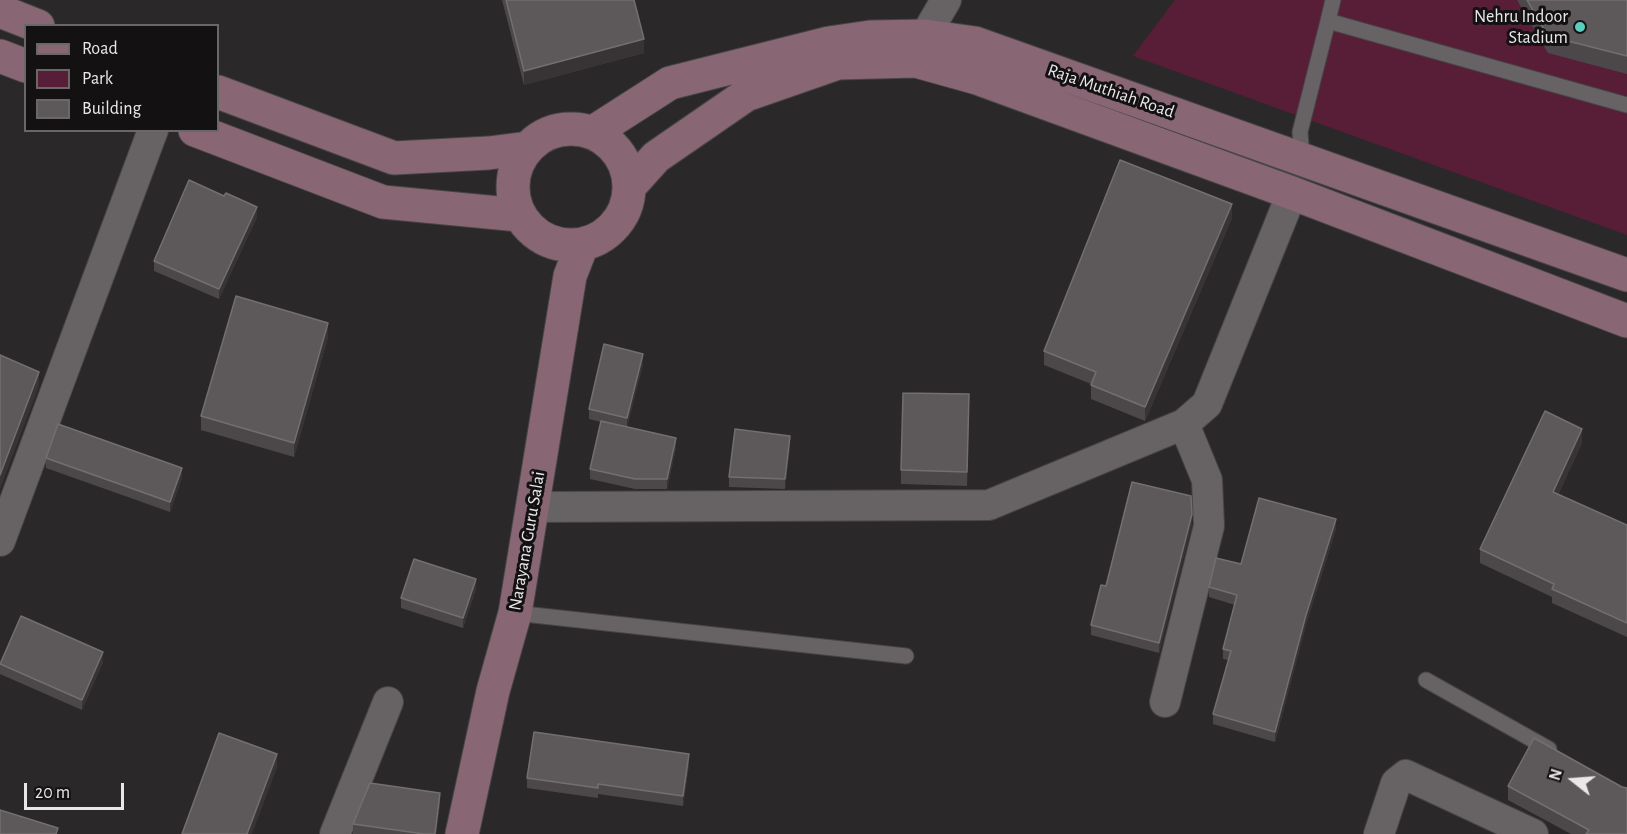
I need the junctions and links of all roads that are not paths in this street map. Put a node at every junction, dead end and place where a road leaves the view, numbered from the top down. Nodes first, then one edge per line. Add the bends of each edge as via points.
1 (946, 0) edge
2 (1334, 0) edge
3 (0, 11) edge
4 (1328, 21) junction
5 (33, 24) edge
6 (920, 49) junction
7 (0, 56) edge
8 (24, 65) edge
9 (219, 92) edge
10 (1627, 105) edge
11 (152, 132) edge
12 (200, 132) edge
13 (592, 133) junction
14 (528, 148) junction
15 (1302, 158) junction
16 (629, 187) junction
17 (1292, 193) junction
18 (519, 215) junction
19 (582, 245) junction
20 (1627, 275) edge
21 (1627, 321) edge
22 (1184, 424) junction
23 (534, 507) junction
24 (0, 541) edge
25 (515, 613) junction
26 (906, 656) dead end
27 (1426, 680) dead end
28 (388, 702) dead end
29 (1165, 702) dead end
30 (1567, 759) edge
31 (335, 834) edge
32 (462, 834) edge
33 (1379, 834) edge
34 (1533, 834) edge

1 - 6 street
2 - 4 lane
3 - 5 main road
4 - 10 lane
4 - 15 lane via 1300,132
6 - 13 main road, Raja Muthiah Road via 870,37 828,43 670,83
6 - 15 main road, Raja Muthiah Road via 975,43
6 - 16 main road, Raja Muthiah Road via 838,63 746,96 656,157
6 - 17 main road, Raja Muthiah Road via 976,78
7 - 8 main road
9 - 14 main road via 394,158
11 - 24 street
12 - 18 main road via 383,202
13 - 14 main road via 558,130 542,136
13 - 16 main road via 619,154 627,170
14 - 18 main road via 517,166 512,187
15 - 20 main road, Raja Muthiah Road
16 - 19 main road via 626,207 616,225 601,238
17 - 21 main road, Raja Muthiah Road
17 - 22 street via 1206,404
18 - 19 main road via 530,230 545,240 563,246
19 - 23 main road, Narayana Guru Salai via 570,276
22 - 23 street via 989,505
22 - 29 street via 1207,480 1209,526
23 - 25 main road, Narayana Guru Salai
25 - 26 lane
25 - 32 main road, Narayana Guru Salai via 493,691
27 - 30 lane
28 - 31 street
33 - 34 street via 1396,783 1406,775

